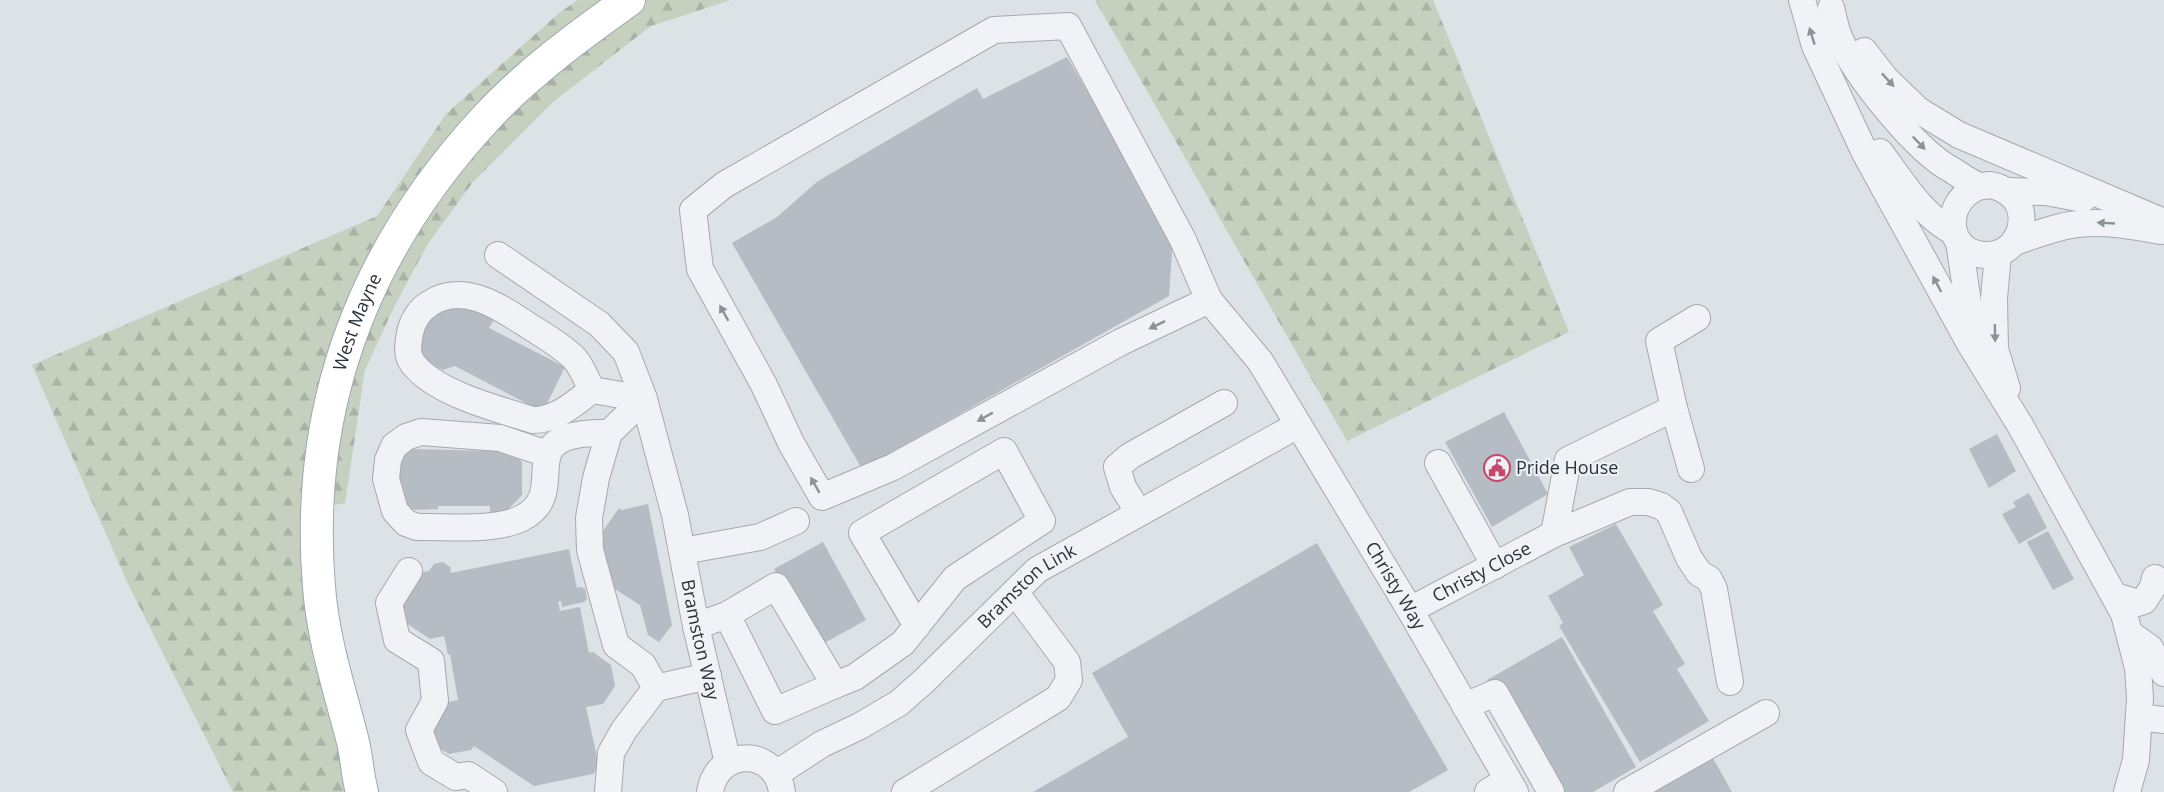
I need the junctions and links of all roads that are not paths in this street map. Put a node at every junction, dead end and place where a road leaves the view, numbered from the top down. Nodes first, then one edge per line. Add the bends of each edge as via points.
1 (629, 0) edge
2 (1802, 0) edge
3 (1829, 4) edge
4 (1829, 78) junction
5 (1980, 186) junction
6 (2006, 191) junction
7 (2130, 207) junction
8 (2164, 222) edge
9 (2164, 231) edge
10 (1957, 237) junction
11 (2007, 248) junction
12 (498, 255) dead end
13 (1209, 300) junction
14 (1697, 318) dead end
15 (1982, 366) junction
16 (592, 390) junction
17 (644, 399) junction
18 (1224, 403) dead end
19 (1674, 408) junction
20 (1298, 425) junction
21 (2020, 425) junction
22 (609, 433) junction
23 (547, 453) junction
24 (1438, 463) dead end
25 (1691, 469) dead end
26 (1140, 513) junction
27 (796, 521) dead end
28 (1554, 534) junction
29 (683, 551) junction
30 (1495, 566) junction
31 (409, 571) dead end
32 (2156, 578) dead end
33 (1015, 592) junction
34 (2115, 596) junction
35 (2154, 604) edge
36 (1410, 610) junction
37 (728, 615) junction
38 (696, 626) junction
39 (917, 626) junction
40 (2130, 634) junction
41 (2164, 674) edge
42 (708, 676) junction
43 (1730, 682) dead end
44 (835, 685) junction
45 (656, 688) junction
46 (1465, 706) junction
47 (1766, 713) dead end
48 (2152, 719) edge
49 (353, 741) junction
50 (728, 763) junction
51 (779, 783) edge
52 (1503, 788) edge
53 (362, 792) edge
54 (378, 792) edge
55 (494, 792) edge
56 (608, 792) edge
57 (710, 792) edge
58 (905, 792) edge
59 (1551, 792) edge
60 (1627, 792) edge
61 (2127, 792) edge

1 - 49 main road, West Mayne via 582,34 489,114 431,184 404,224 362,304 341,362 328,418 317,507 319,587 326,636
4 -> 2 street
3 -> 5 street via 1839,39 1878,98 1927,152
3 -> 7 street via 1885,78 1918,110 1959,135
4 - 10 street via 1905,185 1938,224
15 -> 4 street via 1865,153
5 - 6 street
5 - 10 street via 1962,195 1956,203 1953,213
6 - 7 street via 2046,192
6 - 11 street via 2015,199 2022,220 2020,232
7 - 8 street
9 -> 11 street via 2107,222 2075,224
10 - 11 street via 1977,254
10 - 15 street
11 -> 21 street via 1994,298 1995,349
12 - 17 street, Bramston Way via 599,324 626,352
13 -> 13 street, Christy Way via 1121,342 893,467 822,497 700,270 693,210 724,185 994,30 1068,26 1183,240
13 - 20 street, Christy Way via 1260,361
14 - 19 street via 1659,341
15 - 21 street
16 - 16 street via 576,360 561,346 493,303 462,294 445,296 421,309 410,330 407,350 413,363 427,376 455,394 517,415 546,420
16 - 17 street
17 - 22 street
17 - 29 street, Bramston Way
18 - 26 street via 1117,467 1123,487
19 - 25 street
19 - 28 street via 1568,460
20 - 26 street, Bramston Link
20 - 36 street, Christy Way
21 - 34 street
22 - 23 street via 585,432 565,437
22 - 45 street via 589,518 590,550 616,645 643,665
23 - 23 street via 544,491 538,506 523,518 499,525 417,527 406,523 395,511 388,492 388,460 394,446 421,432 500,438
24 - 30 street
26 - 33 street, Bramston Link via 1037,570
27 - 29 street via 760,537
28 - 30 street, Christy Close
28 - 43 street, Christy Close via 1630,502 1648,502 1669,512 1689,558 1714,589
29 - 38 street, Bramston Way
30 - 36 street, Christy Close
31 - 55 street via 389,603 397,640 431,661 435,701 419,730 431,762 456,777 468,775
32 - 35 street
33 - 51 street, Bramston Link via 899,703 822,744
33 - 58 street via 1067,663 1069,680 1058,698
34 - 35 street
34 - 40 street
36 - 46 street, Christy Way
37 - 38 street
37 - 44 street via 776,586
37 - 44 street via 775,711
38 - 42 street, Bramston Way
39 - 39 street via 955,578 1041,521 1004,451 862,533
39 - 44 street via 903,643 855,677
40 - 41 street via 2150,648
40 - 48 street via 2140,698
42 - 45 street
42 - 50 street, Bramston Way
45 - 56 street via 611,753
46 - 52 street, Christy Way
46 - 59 street via 1495,693
47 - 60 street
48 - 61 street
49 - 53 main road, West Mayne
49 - 54 main road, West Mayne
50 - 51 street via 749,758 769,766
50 - 57 street via 714,777

